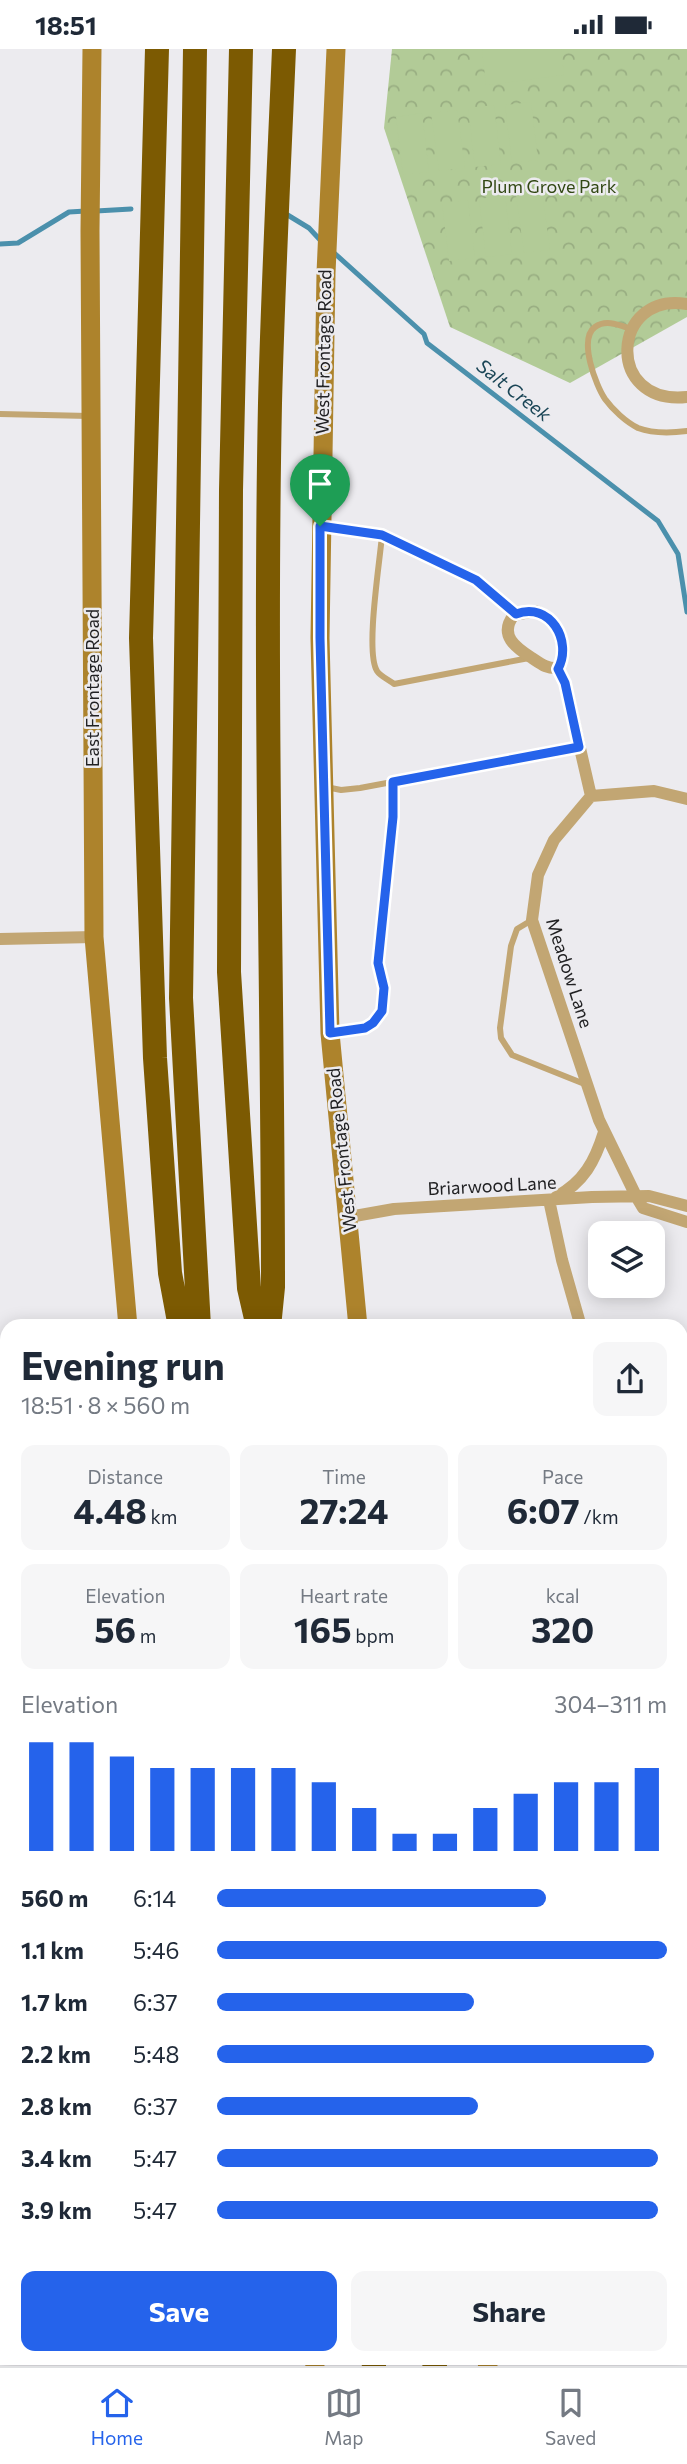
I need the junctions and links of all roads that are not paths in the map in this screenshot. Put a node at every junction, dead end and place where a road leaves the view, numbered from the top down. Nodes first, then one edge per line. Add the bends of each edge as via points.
1 (92, 49) edge
2 (157, 49) edge
3 (195, 49) edge
4 (241, 49) edge
5 (284, 49) edge
6 (336, 49) edge
7 (687, 303) edge
8 (631, 329) junction
9 (687, 397) edge
10 (0, 414) edge
11 (91, 416) junction
12 (687, 431) edge
13 (320, 526) junction
14 (382, 535) junction
15 (516, 614) junction
16 (531, 658) junction
17 (558, 669) junction
18 (579, 747) junction
19 (393, 782) junction
20 (324, 787) junction
21 (591, 796) junction
22 (687, 799) edge
23 (532, 920) junction
24 (94, 937) junction
25 (0, 939) edge
26 (330, 1033) junction
27 (588, 1085) junction
28 (604, 1132) junction
29 (637, 1198) junction
30 (549, 1200) junction
31 (687, 1206) edge
32 (349, 1217) junction
33 (687, 1222) edge
34 (127, 1319) edge
35 (179, 1319) edge
36 (199, 1319) edge
37 (256, 1319) edge
38 (270, 1319) edge
39 (357, 1319) edge
40 (579, 1319) edge

1 - 11 street, East Frontage Road
2 - 35 highway via 141,638 155,1058 170,1273
3 - 36 highway via 180,998
4 - 37 highway via 231,490 229,972 249,1288
5 - 38 highway via 270,417
6 - 13 street, West Frontage Road
7 - 8 street via 654,307
8 - 9 street via 627,361 633,375 657,395
8 - 12 lane via 606,323 590,331 588,345 597,386 624,419 638,427 656,433
10 - 11 lane
11 - 24 street, East Frontage Road
13 - 14 lane
13 - 20 street, West Frontage Road
14 - 15 lane via 476,580
14 - 16 lane via 374,590 377,671 394,684
15 - 16 street via 509,622 508,636
15 - 17 street via 535,611 552,621 563,652
16 - 17 street
17 - 18 street
18 - 19 lane
18 - 21 street
19 - 20 lane via 341,790
19 - 26 lane via 378,963 384,988 382,1011 365,1028
20 - 26 street, West Frontage Road
21 - 22 street via 654,792
21 - 23 street, Meadow Lane via 554,840 538,875
23 - 27 street, Meadow Lane
23 - 27 lane via 517,929 511,946 501,1038 512,1055
24 - 25 street
24 - 34 street, East Frontage Road
26 - 32 street, West Frontage Road
27 - 28 street, Meadow Lane
28 - 29 street, Meadow Lane
28 - 30 street via 582,1179
29 - 30 street, Briarwood Lane
29 - 31 street, Briarwood Lane via 654,1196
29 - 33 street via 648,1210
30 - 32 street, Briarwood Lane via 394,1209
30 - 40 street
32 - 39 street, West Frontage Road

